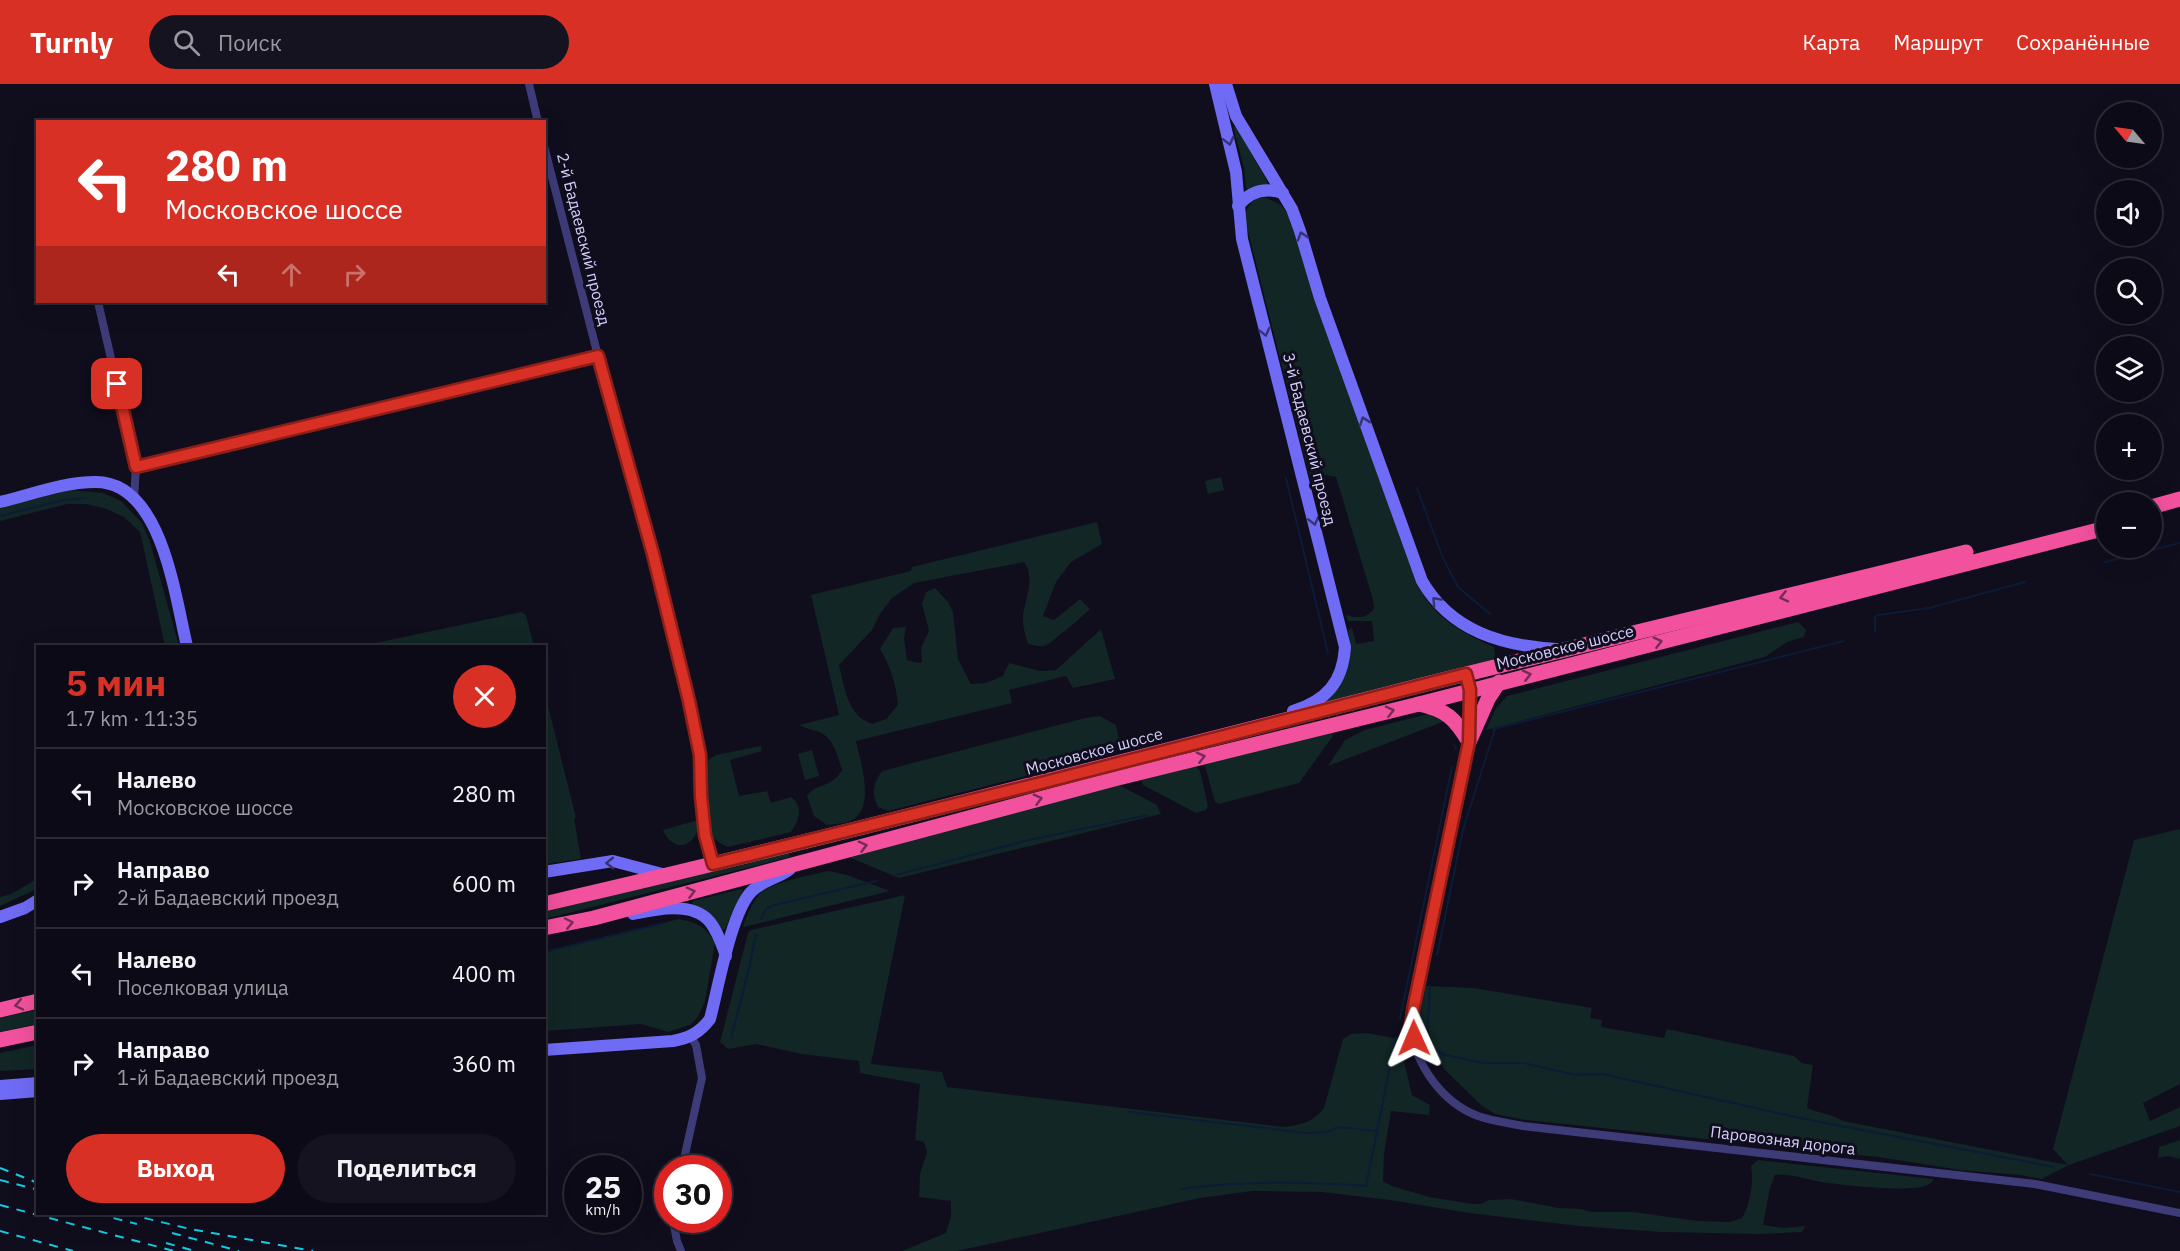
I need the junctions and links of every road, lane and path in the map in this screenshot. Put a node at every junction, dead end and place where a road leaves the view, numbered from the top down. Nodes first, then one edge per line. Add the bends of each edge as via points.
1 (529, 84) edge
2 (1215, 84) edge
3 (1226, 84) edge
4 (538, 120) edge
5 (546, 154) edge
6 (1283, 193) junction
7 (1238, 206) junction
8 (98, 303) edge
9 (598, 356) junction
10 (136, 467) junction
11 (134, 498) junction
12 (2180, 499) edge
13 (0, 502) edge
14 (2162, 504) edge
15 (2180, 509) edge
16 (2162, 514) edge
17 (2096, 520) edge
18 (2096, 531) edge
19 (187, 645) edge
20 (1568, 649) junction
21 (1468, 682) junction
22 (1499, 682) junction
23 (1419, 704) junction
24 (1229, 734) junction
25 (1469, 742) junction
26 (713, 864) junction
27 (796, 864) junction
28 (546, 872) edge
29 (667, 875) junction
30 (36, 901) edge
31 (546, 904) edge
32 (0, 917) edge
33 (594, 918) junction
34 (546, 928) edge
35 (726, 956) junction
36 (36, 1001) edge
37 (0, 1010) edge
38 (36, 1032) edge
39 (691, 1037) junction
40 (0, 1040) edge
41 (546, 1050) edge
42 (36, 1083) edge
43 (0, 1086) edge
44 (36, 1092) edge
45 (0, 1094) edge
46 (685, 1155) edge
47 (2180, 1213) edge
48 (676, 1233) edge
49 (681, 1251) edge

1 - 4 street
2 -> 7 street, 3-й Бадаевский проезд via 1236,172
3 - 6 street via 1236,116
5 - 9 street, 2-й Бадаевский проезд
6 - 7 street via 1258,191
20 -> 6 street via 1509,644 1468,627 1430,595
7 -> 24 street, 3-й Бадаевский проезд via 1242,239 1345,647 1336,681 1318,701
8 - 10 street
9 - 10 street
9 - 26 street, 2-й Бадаевский проезд via 689,701 700,755 705,835
10 - 11 street
11 - 13 street via 113,484 96,482
11 - 19 street via 153,523 163,547
12 - 14 highway
15 - 16 highway
17 -> 20 highway, Московское шоссе
22 -> 18 highway, Московское шоссе
20 - 21 highway, Московское шоссе
21 - 22 highway, Московское шоссе
21 - 23 highway, Московское шоссе
21 - 24 highway, Московское шоссе
21 - 25 street, Паровозная дорога
22 - 25 highway
23 - 25 highway via 1436,708 1454,719
27 -> 23 highway, Московское шоссе via 1114,779
24 - 26 highway, Московское шоссе
25 - 47 street, Паровозная дорога via 1411,1028 1432,1080 1450,1099 1477,1115 1548,1129 2035,1184
26 - 29 highway, Московское шоссе
33 -> 27 highway, Московское шоссе
27 - 35 street via 752,890 738,915
29 -> 28 street via 614,861
29 - 31 highway, Московское шоссе
30 - 32 street
34 -> 33 highway, Московское шоссе
33 - 35 street via 685,909 710,922
35 - 39 street via 710,1019
36 -> 37 highway
38 - 40 highway
39 - 41 street
39 - 46 street via 702,1078
42 - 43 street
44 - 45 street
48 - 49 street

